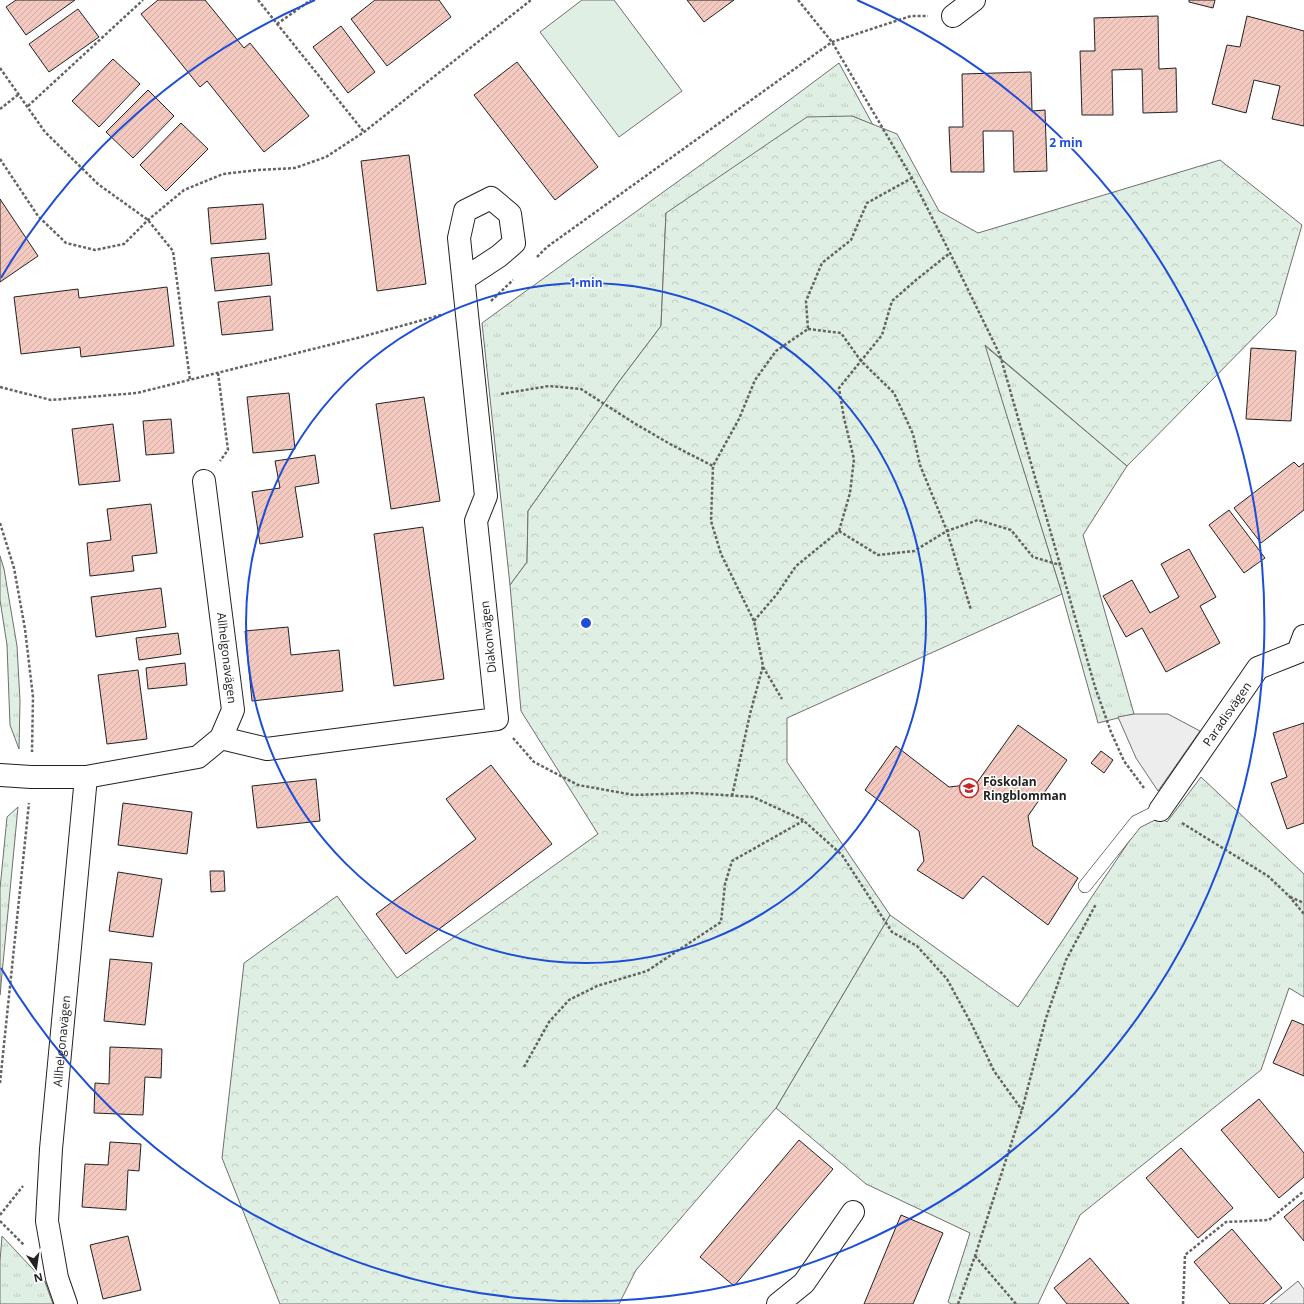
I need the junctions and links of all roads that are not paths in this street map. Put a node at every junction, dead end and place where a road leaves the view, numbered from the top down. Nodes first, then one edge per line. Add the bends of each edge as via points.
1 (974, 0) edge
2 (953, 16) dead end
3 (464, 279) dead end
4 (204, 481) road end
5 (1304, 636) edge
6 (220, 738) junction
7 (0, 775) edge
8 (86, 777) junction
9 (1160, 810) joint
10 (1085, 886) dead end
11 (853, 1212) dead end
12 (802, 1293) edge
13 (66, 1304) edge
14 (778, 1304) edge

1 - 2 street
3 - 6 street, Diakonvägen via 486,496 476,521 497,719 267,749
4 - 6 street, Allhelgonavägen via 233,710
5 - 9 street, Paradisvägen via 1298,652 1258,668
6 - 8 street, Allhelgonavägen via 198,757
7 - 8 street, Allhelgonavägen
8 - 13 street, Allhelgonavägen via 51,1149 47,1221 56,1278
9 - 10 lane via 1136,822
11 - 12 street
12 - 14 street

